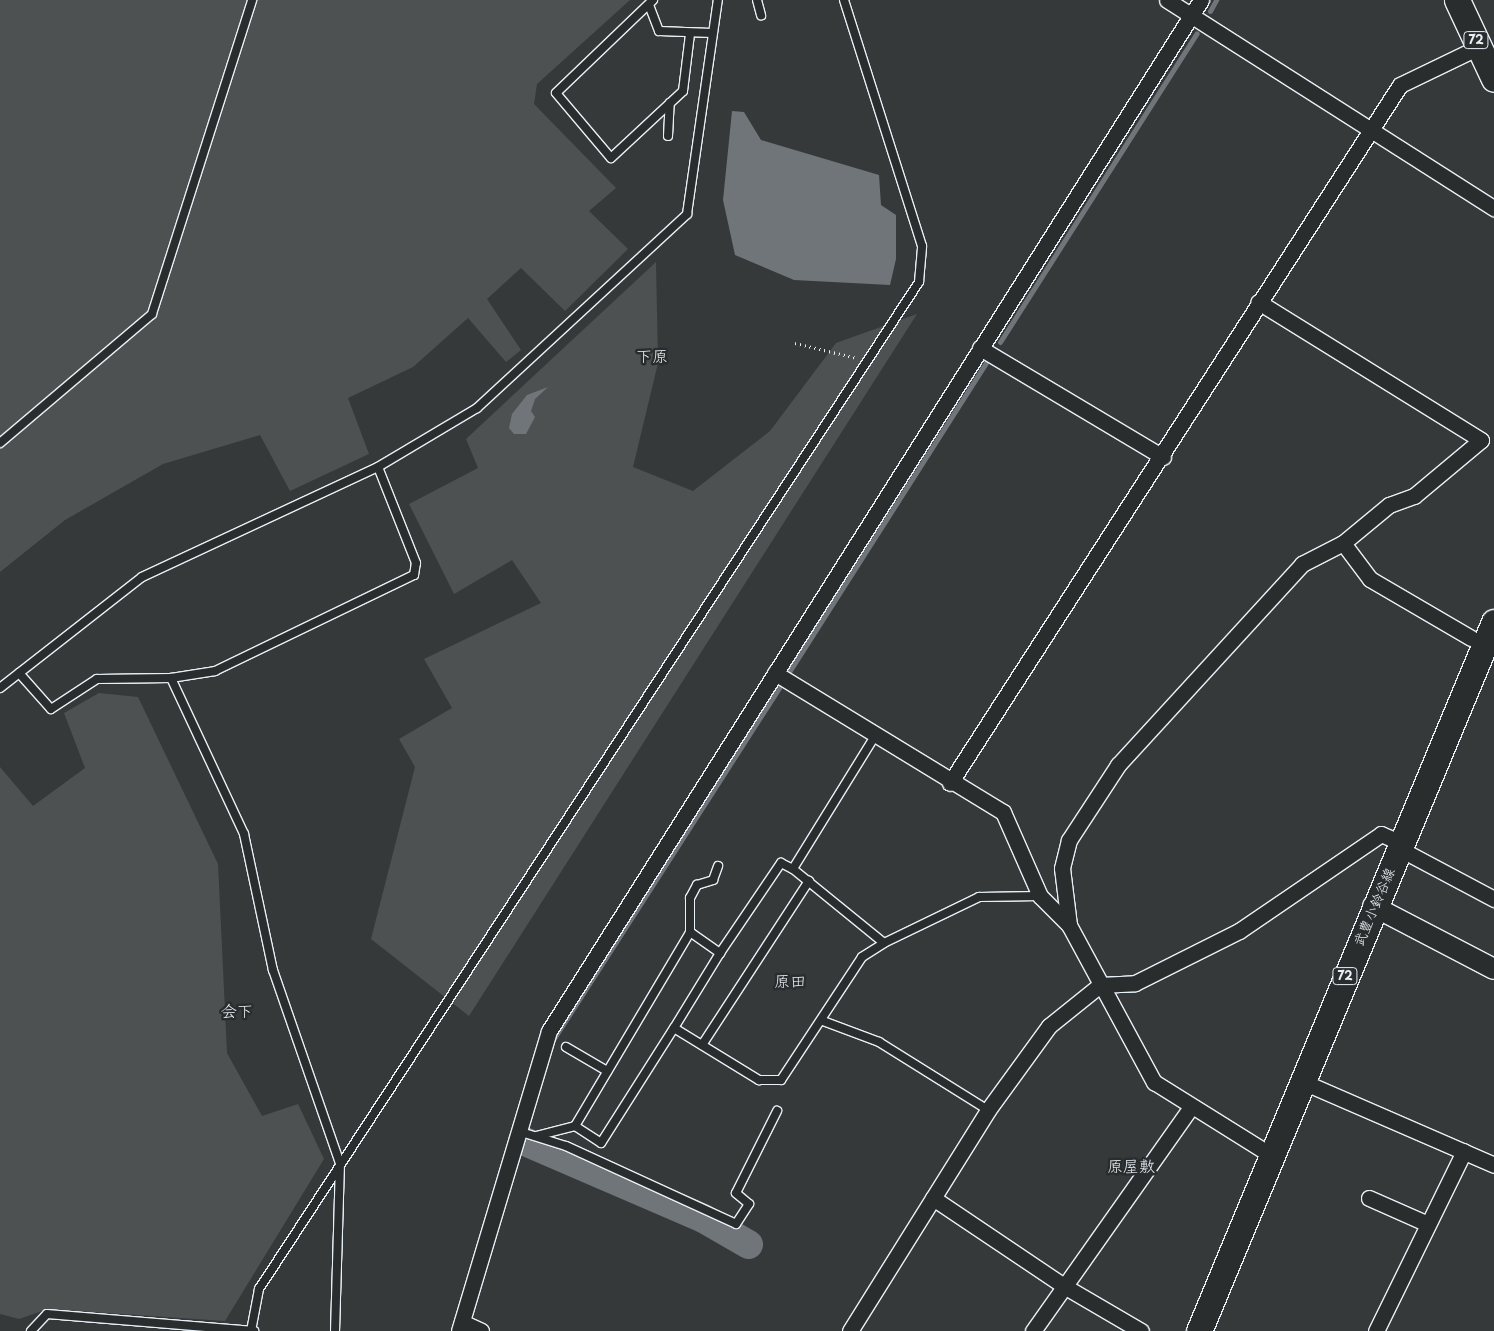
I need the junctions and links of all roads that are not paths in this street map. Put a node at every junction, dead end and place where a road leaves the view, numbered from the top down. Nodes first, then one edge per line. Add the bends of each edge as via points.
1 (252, 0) edge
2 (718, 0) edge
3 (757, 0) edge
4 (844, 0) edge
5 (1167, 0) edge
6 (1201, 0) edge
7 (1458, 0) edge
8 (651, 3) edge
9 (761, 15) dead end
10 (1193, 16) junction
11 (712, 33) junction
12 (690, 34) junction
13 (1479, 47) junction
14 (1494, 79) edge
15 (670, 103) junction
16 (1370, 130) junction
17 (668, 136) dead end
18 (1494, 208) edge
19 (1258, 302) junction
20 (980, 348) junction
21 (0, 443) edge
22 (1163, 456) junction
23 (378, 467) junction
24 (1343, 543) junction
25 (1487, 632) edge
26 (18, 673) junction
27 (775, 674) junction
28 (171, 678) junction
29 (0, 688) edge
30 (874, 736) junction
31 (950, 783) junction
32 (1400, 845) junction
33 (718, 866) dead end
34 (793, 869) junction
35 (809, 880) junction
36 (1040, 896) junction
37 (1494, 899) edge
38 (1373, 906) junction
39 (1069, 925) junction
40 (690, 932) junction
41 (884, 943) junction
42 (720, 953) junction
43 (1494, 969) edge
44 (1100, 985) junction
45 (822, 1021) junction
46 (674, 1028) junction
47 (702, 1046) junction
48 (566, 1047) dead end
49 (606, 1071) junction
50 (1301, 1081) junction
51 (1191, 1107) junction
52 (988, 1110) junction
53 (777, 1111) dead end
54 (575, 1126) junction
55 (518, 1131) junction
56 (536, 1136) junction
57 (1464, 1151) junction
58 (1271, 1155) junction
59 (340, 1163) junction
60 (1494, 1165) edge
61 (933, 1198) junction
62 (1370, 1198) dead end
63 (1428, 1224) junction
64 (1064, 1286) junction
65 (460, 1326) edge
66 (31, 1331) edge
67 (252, 1331) edge
68 (335, 1331) edge
69 (481, 1331) edge
70 (850, 1331) edge
71 (1033, 1331) edge
72 (1142, 1331) edge
73 (1199, 1331) edge
74 (1376, 1331) edge

1 - 21 lane via 152,314
2 - 11 lane
3 - 9 lane
4 - 59 lane via 922,246 919,282
5 - 10 street
6 - 10 street
7 - 13 main road, 72
8 - 12 lane via 660,31
8 - 15 lane via 556,93 611,158
10 - 16 street
10 - 20 street
11 - 12 lane
11 - 23 lane via 687,214 477,408
12 - 15 lane via 683,91
13 - 14 main road, 72
13 - 16 street via 1400,85
15 - 17 lane
16 - 18 street
16 - 19 street
19 - 22 street
19 - 24 street via 1481,440 1414,496 1389,505
20 - 22 street
20 - 27 street
22 - 31 street
23 - 26 lane via 142,577
23 - 28 lane via 416,563 414,574 215,671
24 - 25 street via 1370,579
24 - 39 street via 1302,564 1118,765 1069,840 1062,868 1071,907
25 - 32 main road, 武豊小鈴谷線 / 72
26 - 28 lane via 51,709 97,679
26 - 29 lane
27 - 30 street
27 - 55 street via 549,1031
28 - 59 lane via 244,834 273,970
30 - 31 street
30 - 34 lane
31 - 36 street via 1003,812
32 - 37 street
32 - 38 main road, 武豊小鈴谷線 / 72
32 - 44 street via 1381,834 1239,931 1135,983
33 - 40 lane via 713,880 697,885 690,898
34 - 35 lane
34 - 42 lane via 781,863
35 - 41 lane
35 - 47 lane
36 - 39 street
36 - 41 lane via 979,897
38 - 43 street
38 - 50 main road, 武豊小鈴谷線 / 72
39 - 44 street
40 - 42 lane
40 - 49 lane
41 - 45 lane via 862,957
42 - 46 lane
44 - 51 street via 1154,1082
44 - 52 street via 1049,1026
45 - 47 lane via 781,1080 759,1080
45 - 52 lane via 879,1042
46 - 47 lane
46 - 54 lane via 601,1143
48 - 49 lane
49 - 54 lane
50 - 57 street
50 - 58 main road, 武豊小鈴谷線 / 72
51 - 58 street
51 - 64 street
52 - 61 street
53 - 56 lane via 736,1194 749,1204 736,1224
54 - 56 lane
55 - 56 lane
55 - 65 street
57 - 60 street
57 - 63 street
58 - 73 main road, 武豊小鈴谷線 / 72
59 - 67 lane via 259,1289
59 - 68 lane
61 - 64 street
61 - 70 street
62 - 63 street
63 - 74 street
64 - 71 street
64 - 72 street
65 - 69 street
66 - 67 lane via 47,1314

